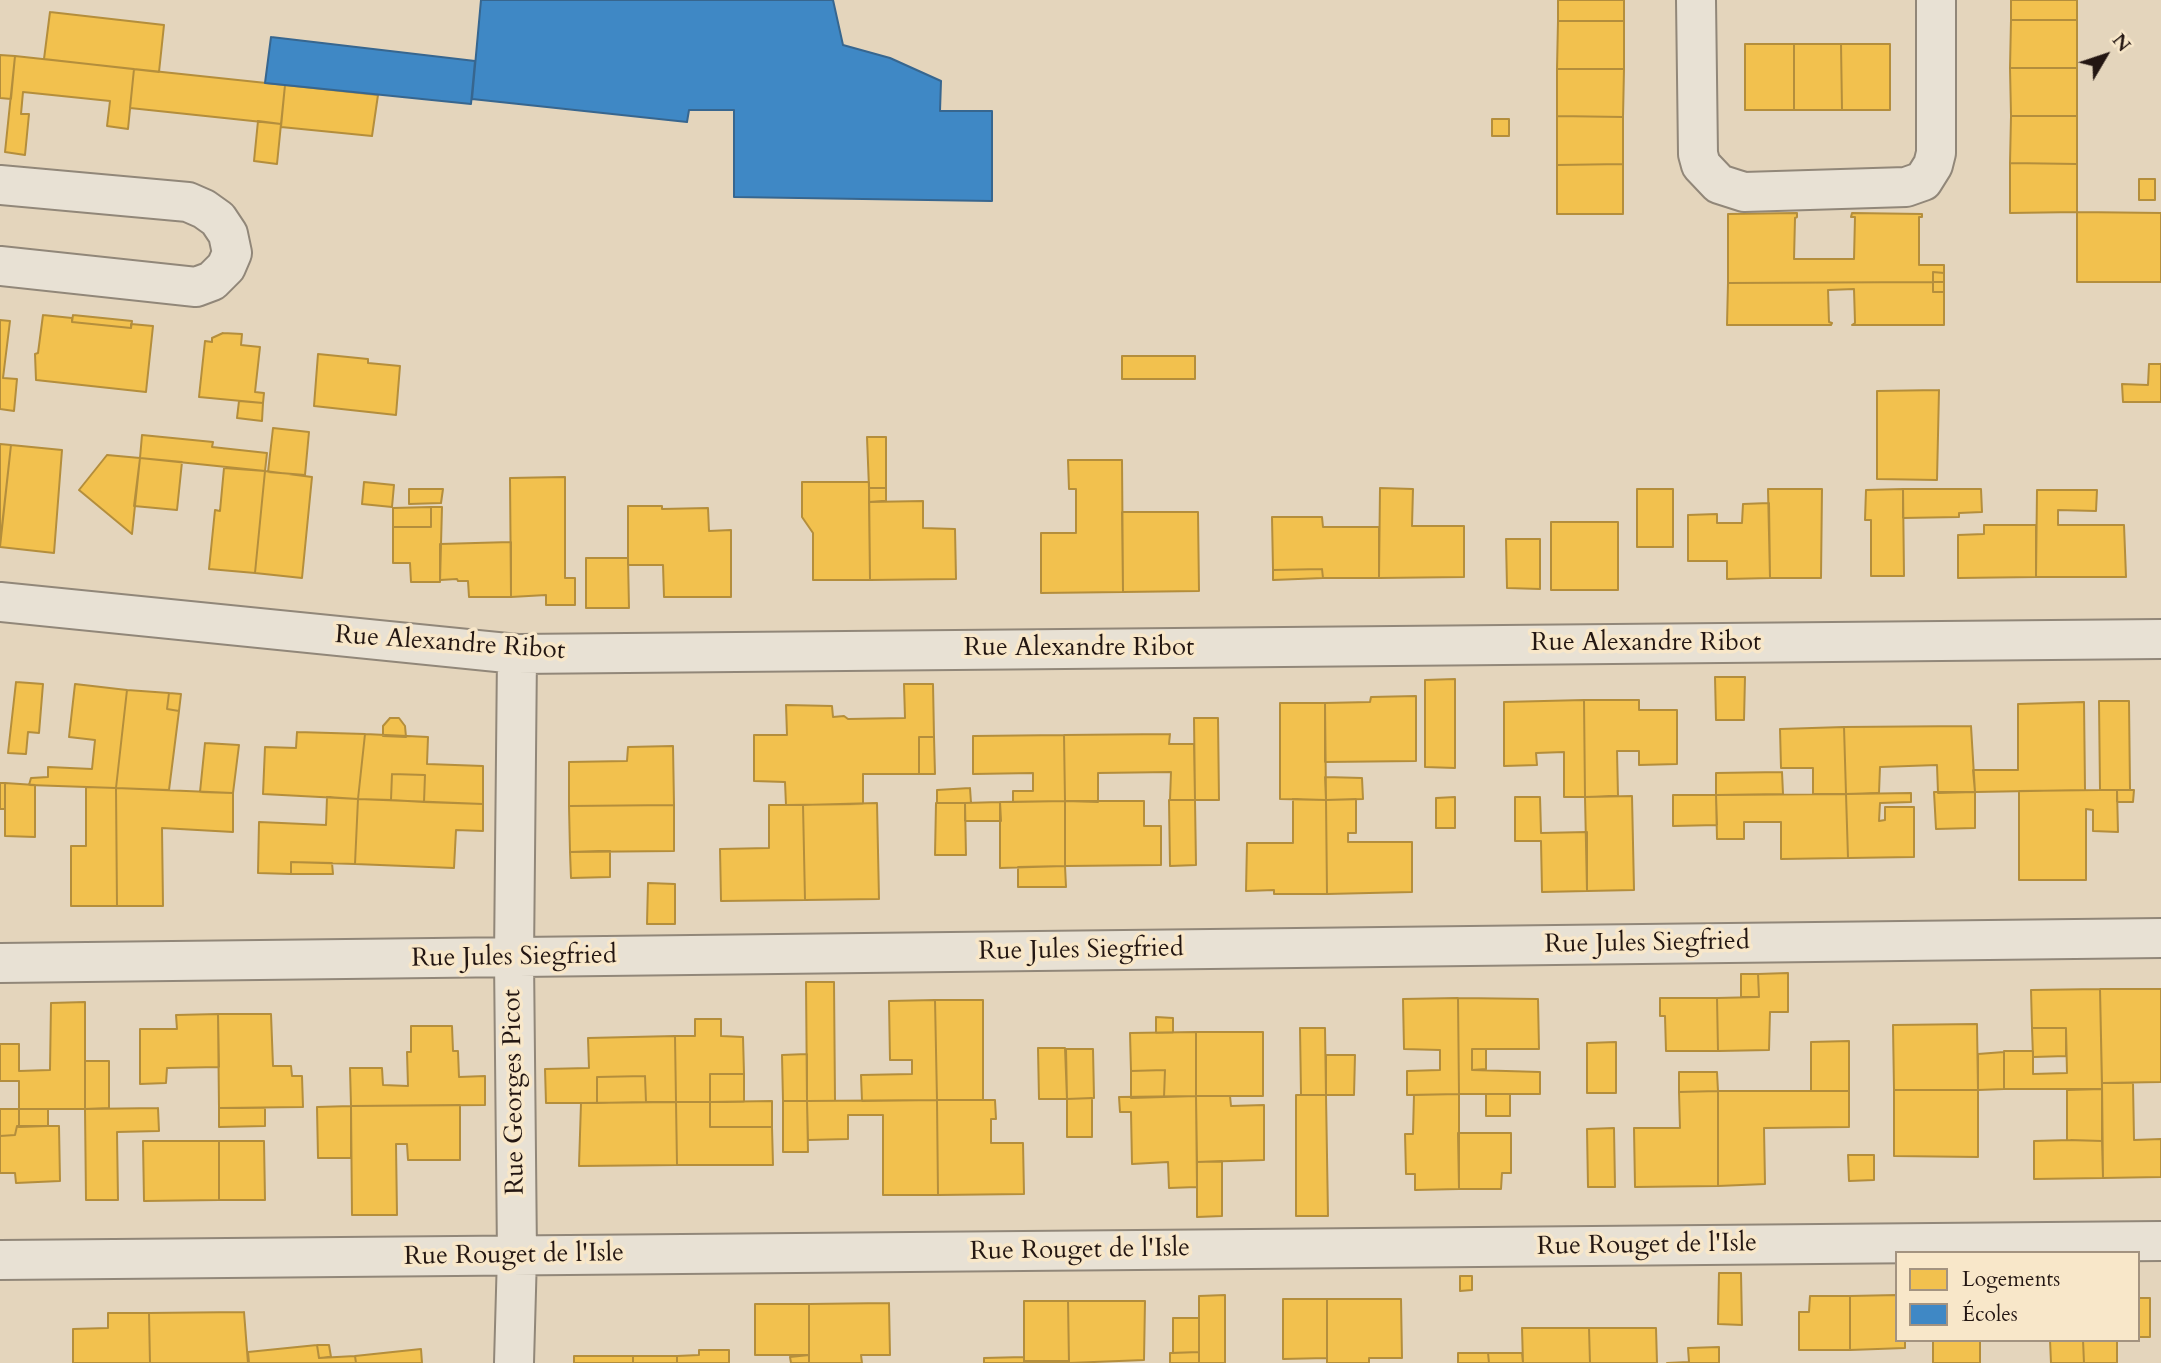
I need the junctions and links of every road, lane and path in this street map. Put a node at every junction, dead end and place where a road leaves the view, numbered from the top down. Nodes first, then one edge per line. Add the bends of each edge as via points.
1 (1696, 0) edge
2 (1936, 0) edge
3 (0, 184) edge
4 (0, 266) edge
5 (0, 602) edge
6 (2161, 639) edge
7 (517, 654) junction
8 (2161, 938) edge
9 (514, 958) junction
10 (0, 963) edge
11 (2161, 1241) edge
12 (517, 1255) junction
13 (0, 1260) edge
14 (514, 1363) edge

1 - 2 street via 1698,154 1719,184 1744,192 1906,187 1923,181 1936,153
3 - 4 street via 188,202 218,219 228,234 232,253 212,281 196,287
5 - 7 street, Rue Alexandre Ribot
6 - 7 street, Rue Alexandre Ribot
7 - 9 street, Rue Georges Picot
8 - 9 street, Rue Jules Siegfried
9 - 10 street, Rue Jules Siegfried
9 - 12 street, Rue Georges Picot
11 - 12 street, Rue Rouget de l'Isle
12 - 13 street, Rue Rouget de l'Isle
12 - 14 street, Rue Georges Picot

